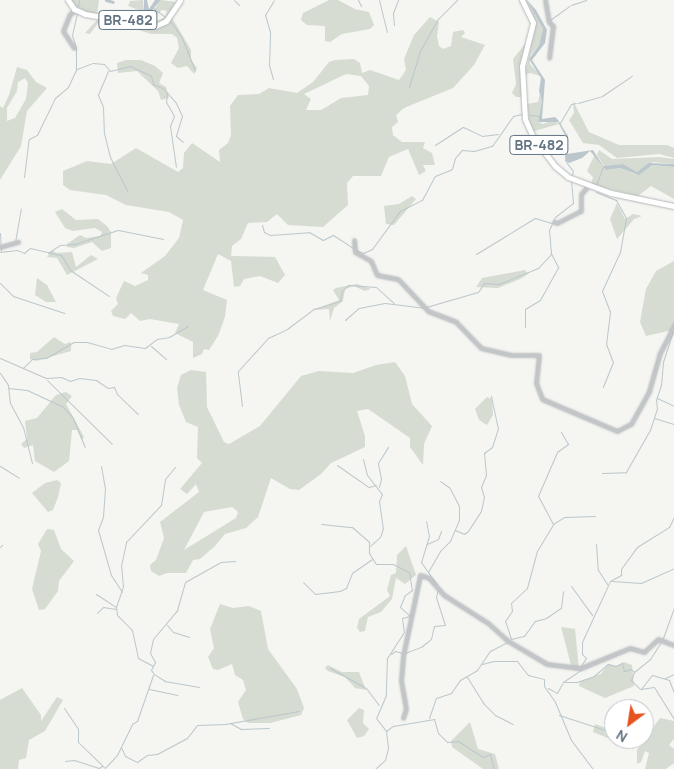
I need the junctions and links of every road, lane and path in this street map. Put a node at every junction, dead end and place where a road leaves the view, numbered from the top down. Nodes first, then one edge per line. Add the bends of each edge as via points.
1 (68, 0) edge
2 (180, 0) edge
3 (522, 0) edge
4 (545, 0) edge
5 (76, 10) junction
6 (74, 48) dead end
7 (549, 58) dead end
8 (589, 185) junction
9 (674, 206) edge
10 (554, 222) dead end
11 (354, 240) dead end
12 (18, 242) dead end
13 (0, 247) edge
14 (674, 325) edge
15 (674, 645) edge
16 (402, 718) dead end

1 - 5 highway, BR-482
2 - 5 highway, BR-482 via 166,21 155,26
3 - 8 highway, BR-482 via 533,23 522,66 526,124 559,170
4 - 7 street via 549,22 553,26
5 - 6 street via 70,14 63,29
8 - 9 highway, BR-482
8 - 10 street via 581,194 580,211
11 - 14 street via 355,252 371,261 377,275 397,278 428,311 456,322 481,348 511,355 539,355 536,383 542,399 617,431 631,424 649,391 659,355
12 - 13 street
15 - 16 street via 658,639 644,652 630,648 582,668 547,664 508,641 488,623 444,595 429,578 420,575 403,656 401,680 406,709

